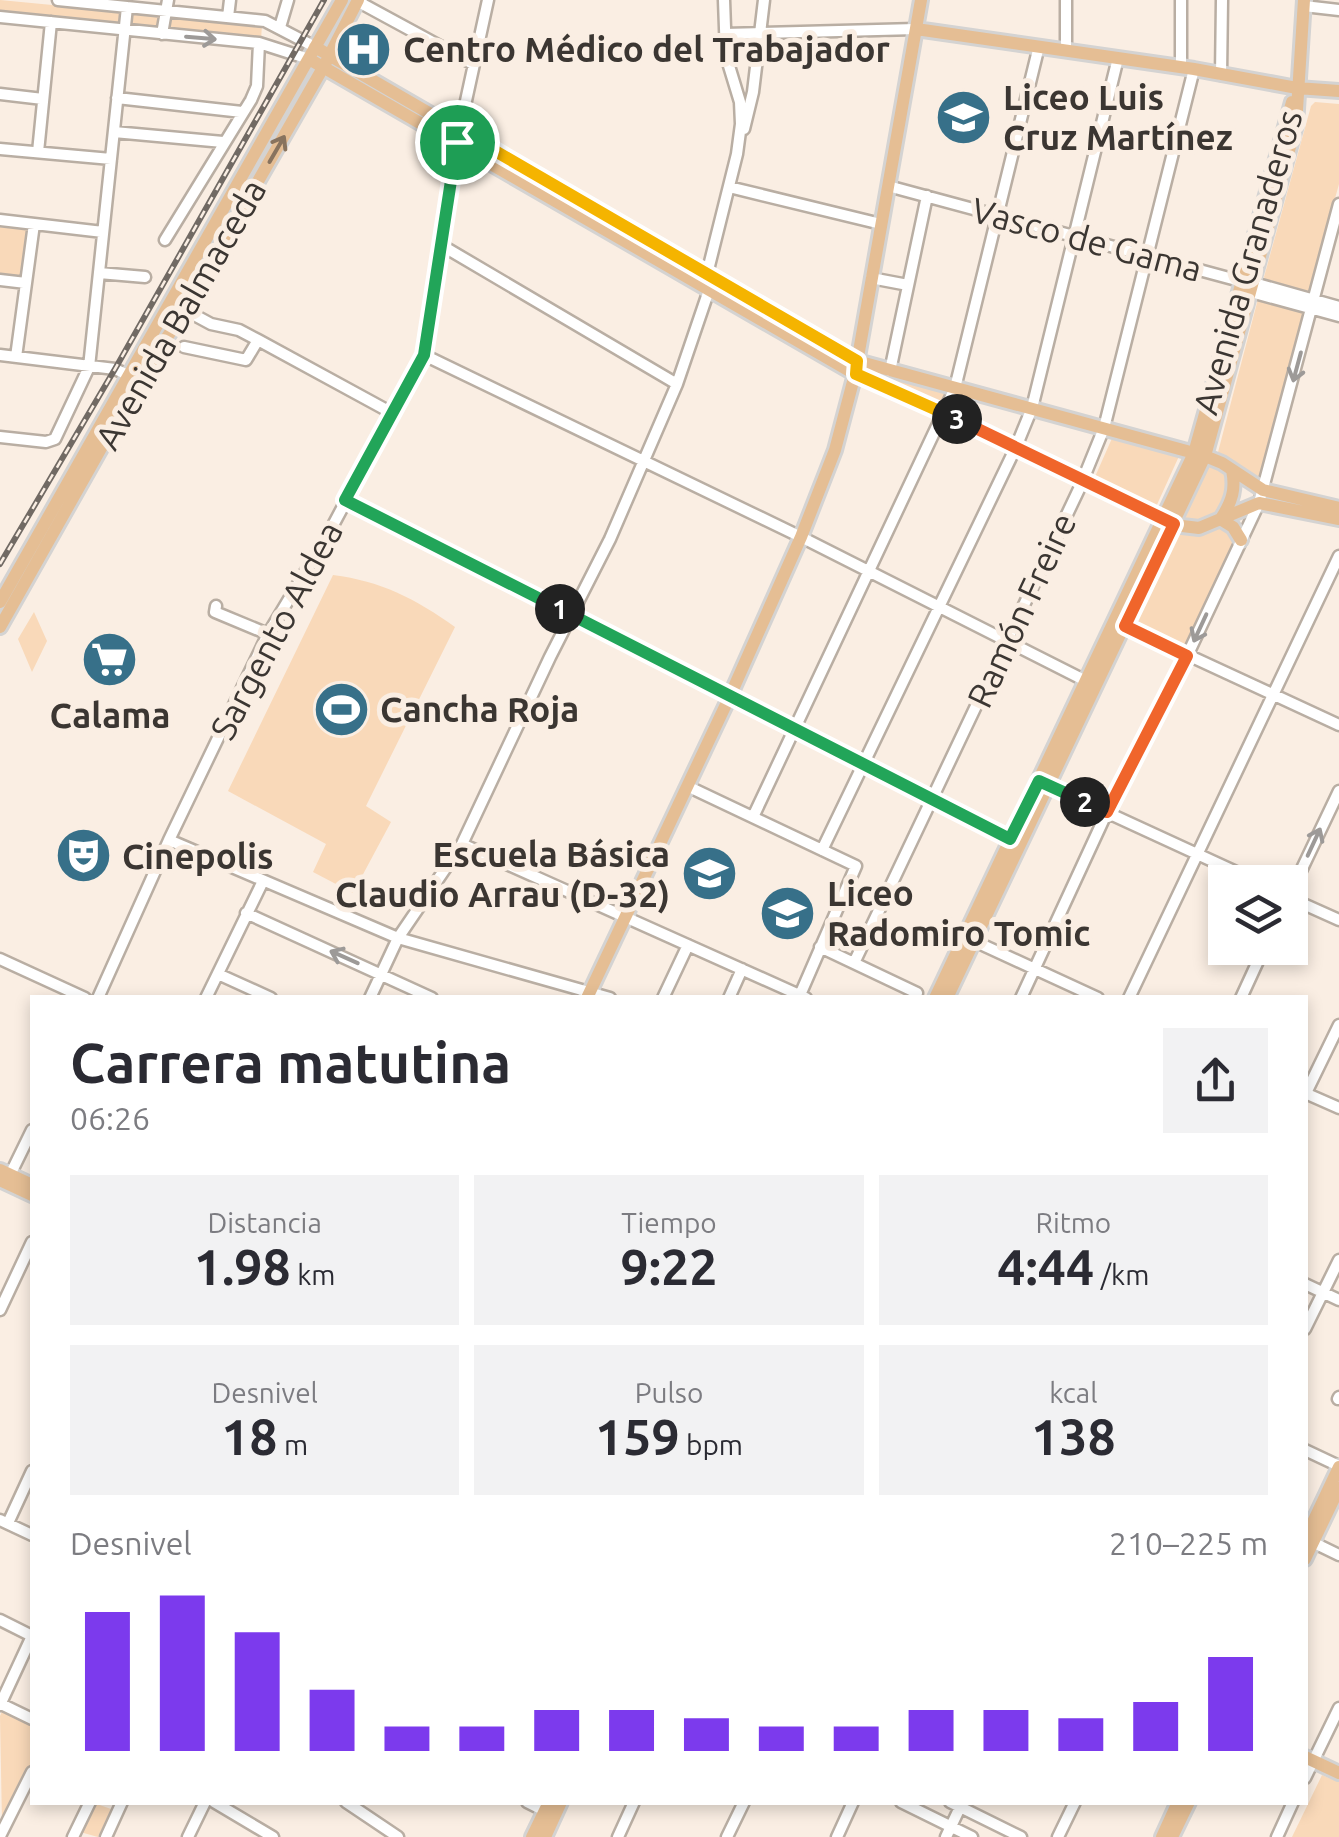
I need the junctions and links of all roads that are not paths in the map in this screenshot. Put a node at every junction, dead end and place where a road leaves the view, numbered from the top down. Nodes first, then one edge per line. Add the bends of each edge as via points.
1 (58, 0) edge
2 (230, 0) edge
3 (288, 0) edge
4 (342, 0) edge
5 (488, 0) edge
6 (724, 0) edge
7 (764, 0) edge
8 (921, 0) edge
9 (1066, 0) edge
10 (1181, 0) edge
11 (1222, 0) edge
12 (357, 1) edge
13 (1304, 3) edge
14 (167, 6) edge
15 (127, 8) junction
16 (1339, 10) edge
17 (0, 17) edge
18 (228, 18) junction
19 (51, 22) junction
20 (280, 27) junction
21 (916, 29) junction
22 (124, 31) junction
23 (758, 32) junction
24 (162, 34) junction
25 (724, 34) junction
26 (259, 43) junction
27 (1038, 46) junction
28 (1066, 50) junction
29 (319, 56) junction
30 (1118, 58) junction
31 (728, 59) junction
32 (473, 64) junction
33 (755, 65) junction
34 (1188, 69) junction
35 (1221, 74) junction
36 (1296, 88) junction
37 (1339, 91) edge
38 (0, 94) edge
39 (43, 98) junction
40 (117, 98) junction
41 (242, 112) junction
42 (114, 132) junction
43 (458, 136) junction
44 (223, 142) junction
45 (0, 149) edge
46 (38, 152) junction
47 (737, 154) junction
48 (111, 160) junction
49 (888, 186) junction
50 (728, 187) junction
51 (928, 196) junction
52 (1339, 204) edge
53 (591, 213) junction
54 (998, 214) junction
55 (0, 220) edge
56 (34, 224) junction
57 (881, 224) junction
58 (103, 232) junction
59 (1072, 234) junction
60 (165, 240) dead end
61 (441, 245) junction
62 (1147, 255) junction
63 (99, 273) junction
64 (707, 274) junction
65 (145, 278) dead end
66 (871, 278) junction
67 (0, 280) edge
68 (26, 283) junction
69 (908, 286) junction
70 (1248, 286) junction
71 (709, 290) junction
72 (1339, 296) edge
73 (1313, 305) junction
74 (179, 306) junction
75 (1339, 306) edge
76 (1339, 316) edge
77 (258, 340) junction
78 (184, 347) dead end
79 (0, 355) edge
80 (424, 355) junction
81 (16, 357) junction
82 (89, 366) junction
83 (856, 368) junction
84 (890, 371) junction
85 (134, 378) junction
86 (677, 384) junction
87 (955, 388) junction
88 (1032, 408) junction
89 (944, 412) junction
90 (392, 414) junction
91 (1104, 428) junction
92 (0, 436) edge
93 (1016, 447) junction
94 (1199, 454) junction
95 (643, 462) junction
96 (1232, 470) junction
97 (1083, 479) junction
98 (1261, 496) junction
99 (345, 500) junction
100 (1339, 508) edge
101 (1220, 519) junction
102 (1339, 519) edge
103 (1168, 522) junction
104 (801, 537) junction
105 (1241, 540) junction
106 (1339, 556) edge
107 (869, 571) junction
108 (0, 602) edge
109 (938, 606) junction
110 (571, 615) junction
111 (1125, 626) junction
112 (0, 627) edge
113 (1007, 640) junction
114 (1187, 656) junction
115 (1086, 681) junction
116 (1274, 695) junction
117 (730, 696) junction
118 (1339, 724) edge
119 (794, 729) junction
120 (863, 764) junction
121 (1044, 783) junction
122 (687, 786) junction
123 (1339, 791) edge
124 (932, 799) junction
125 (1107, 812) junction
126 (753, 817) junction
127 (1010, 839) junction
128 (168, 840) junction
129 (462, 844) junction
130 (822, 850) junction
131 (1197, 854) junction
132 (1221, 865) edge
133 (1304, 865) edge
134 (263, 881) junction
135 (1308, 905) edge
136 (246, 913) junction
137 (625, 916) junction
138 (1339, 920) edge
139 (398, 938) junction
140 (974, 940) junction
141 (688, 945) junction
142 (820, 947) junction
143 (1, 963) edge
144 (854, 963) junction
145 (1256, 965) edge
146 (1034, 968) junction
147 (742, 969) junction
148 (218, 974) junction
149 (380, 974) junction
150 (78, 995) edge
151 (99, 995) edge
152 (208, 995) edge
153 (264, 995) edge
154 (371, 995) edge
155 (426, 995) edge
156 (588, 995) edge
157 (664, 995) edge
158 (731, 995) edge
159 (801, 995) edge
160 (803, 995) edge
161 (916, 995) edge
162 (935, 995) edge
163 (948, 995) edge
164 (1022, 995) edge
165 (1092, 995) edge
166 (1130, 995) edge
167 (1242, 995) edge
168 (1339, 1025) edge
169 (1308, 1088) edge
170 (1308, 1095) edge
171 (1339, 1108) edge
172 (30, 1133) edge
173 (3, 1175) edge
174 (30, 1184) edge
175 (30, 1194) edge
176 (30, 1246) edge
177 (1339, 1260) edge
178 (1308, 1285) edge
179 (1323, 1292) junction
180 (1339, 1300) edge
181 (0, 1310) edge
182 (1308, 1324) edge
183 (1308, 1452) edge
184 (1339, 1467) edge
185 (30, 1475) edge
186 (1339, 1488) edge
187 (4, 1521) edge
188 (30, 1535) edge
189 (1308, 1537) edge
190 (1308, 1537) edge
191 (1308, 1540) edge
192 (1339, 1555) edge
193 (0, 1620) edge
194 (30, 1635) edge
195 (30, 1640) edge
196 (0, 1705) edge
197 (1339, 1708) edge
198 (30, 1718) edge
199 (1309, 1759) edge
200 (1339, 1773) edge
201 (30, 1776) edge
202 (89, 1805) edge
203 (121, 1805) edge
204 (204, 1805) edge
205 (220, 1805) edge
206 (350, 1805) edge
207 (561, 1805) edge
208 (633, 1805) edge
209 (743, 1805) edge
210 (852, 1805) edge
211 (906, 1805) edge
212 (957, 1805) edge
213 (959, 1805) edge
214 (1074, 1805) edge
215 (1177, 1805) edge
216 (1188, 1805) edge
217 (1293, 1805) edge
218 (547, 1807) edge
219 (253, 1822) junction
220 (948, 1832) edge
221 (0, 1836) edge
222 (73, 1837) edge
223 (106, 1837) edge
224 (188, 1837) edge
225 (246, 1837) edge
226 (274, 1837) edge
227 (398, 1837) edge
228 (532, 1837) edge
229 (545, 1837) edge
230 (618, 1837) edge
231 (727, 1837) edge
232 (836, 1837) edge
233 (972, 1837) edge
234 (1022, 1837) edge
235 (1058, 1837) edge
236 (1162, 1837) edge
237 (1172, 1837) edge
238 (1277, 1837) edge

1 - 15 street
2 - 18 street
3 - 20 street
4 - 29 main road, Avenida Balmaceda
5 - 32 street, Sargento Aldea
6 - 25 street
7 - 23 street
8 - 21 main road
9 - 28 street
10 - 34 street, Ramón Freire
11 - 35 street
12 - 29 main road, Avenida Balmaceda
12 - 32 street
13 - 16 street
13 - 36 main road, Avenida Granaderos
14 - 15 street
14 - 18 street
14 - 24 street
15 - 22 street
17 - 19 street
18 - 20 street
19 - 22 street
19 - 39 street
20 - 29 street
21 - 23 street
21 - 27 main road
21 - 49 main road
22 - 24 street
22 - 40 street
23 - 25 street
23 - 33 street
24 -> 26 street
25 - 31 street
26 - 29 street
26 - 41 street via 257,86
27 - 28 main road
27 - 54 street
28 - 30 main road
29 - 43 main road
29 - 74 main road, Avenida Balmaceda
30 - 34 main road
30 - 59 street
31 - 33 street via 741,74
31 - 47 street via 740,102
32 - 43 street, Sargento Aldea
33 - 47 street
34 - 35 main road
34 - 62 street, Ramón Freire
35 - 36 main road
36 - 37 main road
36 - 70 main road, Avenida Granaderos via 1296,125
38 - 39 street
39 - 46 street
40 - 41 street
40 - 42 street
41 - 44 street
42 - 44 street
42 - 48 street
43 - 53 main road
43 - 61 street, Sargento Aldea
44 - 60 street
45 - 46 street
46 - 48 street
47 - 50 street
48 - 58 street
49 - 51 street, Vasco de Gama
49 - 57 main road
50 - 57 street
50 - 64 street
51 - 54 street, Vasco de Gama
51 - 69 street
52 - 73 street
53 - 64 main road
53 - 71 main road
54 - 59 street, Vasco de Gama
54 - 87 street
55 - 56 street
56 - 58 street
56 - 68 street
57 - 66 main road
58 - 63 street
59 - 62 street, Vasco de Gama
59 - 88 street
61 - 80 street, Sargento Aldea
61 - 86 street
62 - 70 street, Vasco de Gama
62 - 91 street, Ramón Freire
63 - 65 street
63 - 82 street
64 - 83 main road
66 - 69 street
66 - 83 main road
67 - 68 street
68 - 81 street
69 - 84 street
70 - 73 street, Vasco de Gama
70 - 94 main road, Avenida Granaderos
71 - 83 main road
71 - 86 street
72 - 73 street
73 - 75 street, Vasco de Gama
73 - 76 street, Vasco de Gama
73 -> 98 street
74 - 77 street
74 - 85 main road, Avenida Balmaceda
77 - 78 street via 246,360
77 - 90 street
79 - 81 street
80 - 90 street, Sargento Aldea
80 - 95 street
81 - 82 street
82 - 85 street
82 - 92 street via 55,439
83 - 84 main road
83 - 89 main road
83 - 104 main road via 835,450
84 - 87 main road
85 - 108 main road, Avenida Balmaceda
85 - 112 main road, Avenida Balmaceda
86 - 95 street
87 - 88 main road
87 - 89 street
88 - 91 main road
88 - 93 street
89 - 93 main road
89 - 107 street
90 - 99 street, Sargento Aldea
91 - 94 main road
91 - 97 street, Ramón Freire
93 - 97 main road
93 - 109 street
94 - 96 main road
94 - 103 main road, Avenida Granaderos
95 - 104 street
95 - 110 street
96 - 98 main road
96 - 101 main road via 1234,490
97 - 103 main road
97 - 113 street, Ramón Freire
98 - 100 main road
98 - 101 main road
98 - 102 main road
98 - 105 street
99 - 110 street
99 - 128 street, Sargento Aldea via 270,630
101 - 103 main road via 1198,528
101 - 105 main road
103 - 111 main road, Avenida Granaderos
103 - 115 main road, Avenida Granaderos
104 - 107 street
104 - 117 main road
105 -> 114 street
106 - 116 street
107 - 109 street
107 - 119 street
109 - 113 street
109 - 120 street
110 - 117 street
110 - 129 street
111 - 114 street
111 - 121 main road, Avenida Granaderos
113 - 115 street
113 - 124 street, Ramón Freire
114 - 116 street
114 - 125 street
115 - 121 main road, Avenida Granaderos
116 - 118 street
116 - 131 street
117 - 119 street
117 - 122 main road
119 - 120 street
119 - 126 street
120 - 124 street
120 - 130 street
121 - 125 street
121 - 127 main road, Avenida Granaderos
121 - 140 main road, Avenida Granaderos
122 - 126 street
122 - 137 main road
133 -> 123 street
124 - 127 street
124 - 144 street, Ramón Freire
125 - 131 street
125 - 146 street
126 - 130 street
127 - 162 main road, Avenida Granaderos
128 - 134 street
128 - 151 street, Sargento Aldea
129 - 137 street
129 - 139 street
130 - 142 street via 856,866
131 - 132 street
131 - 166 street
134 - 136 street
134 - 139 street
135 - 138 street
136 - 148 street
149 -> 136 street
137 - 141 street
137 - 156 main road
139 - 149 street
139 - 156 street
140 - 146 street
140 - 163 main road, Avenida Granaderos
141 - 147 street
141 - 157 street
142 - 144 street
142 - 160 street
143 - 150 street
144 - 161 street
145 - 167 street
146 - 164 street
146 - 165 street
147 - 158 street
147 - 159 street
148 - 152 street
148 - 153 street
149 - 154 street
149 - 155 street
168 - 169 street
170 - 171 street
172 - 173 street
173 - 174 main road
173 - 175 main road
176 - 181 street
177 - 179 street
178 - 179 street
179 - 180 street
179 - 182 street
183 - 184 street
184 - 189 main road
185 - 187 street
186 - 190 main road
187 - 188 street
191 - 192 street
193 - 194 street
195 - 196 street
196 - 198 street
197 - 199 street
199 - 200 main road
201 - 221 street
202 - 222 street
203 - 223 street
204 - 224 street
205 - 219 street
206 - 227 street
207 - 229 main road
208 - 230 street
209 - 231 street
210 - 232 street
211 - 220 street
212 - 220 street
213 - 234 street
214 - 235 street
215 - 236 main road
216 - 237 main road
217 - 238 street
218 - 228 main road
219 - 225 street
219 - 226 street
220 - 233 street

